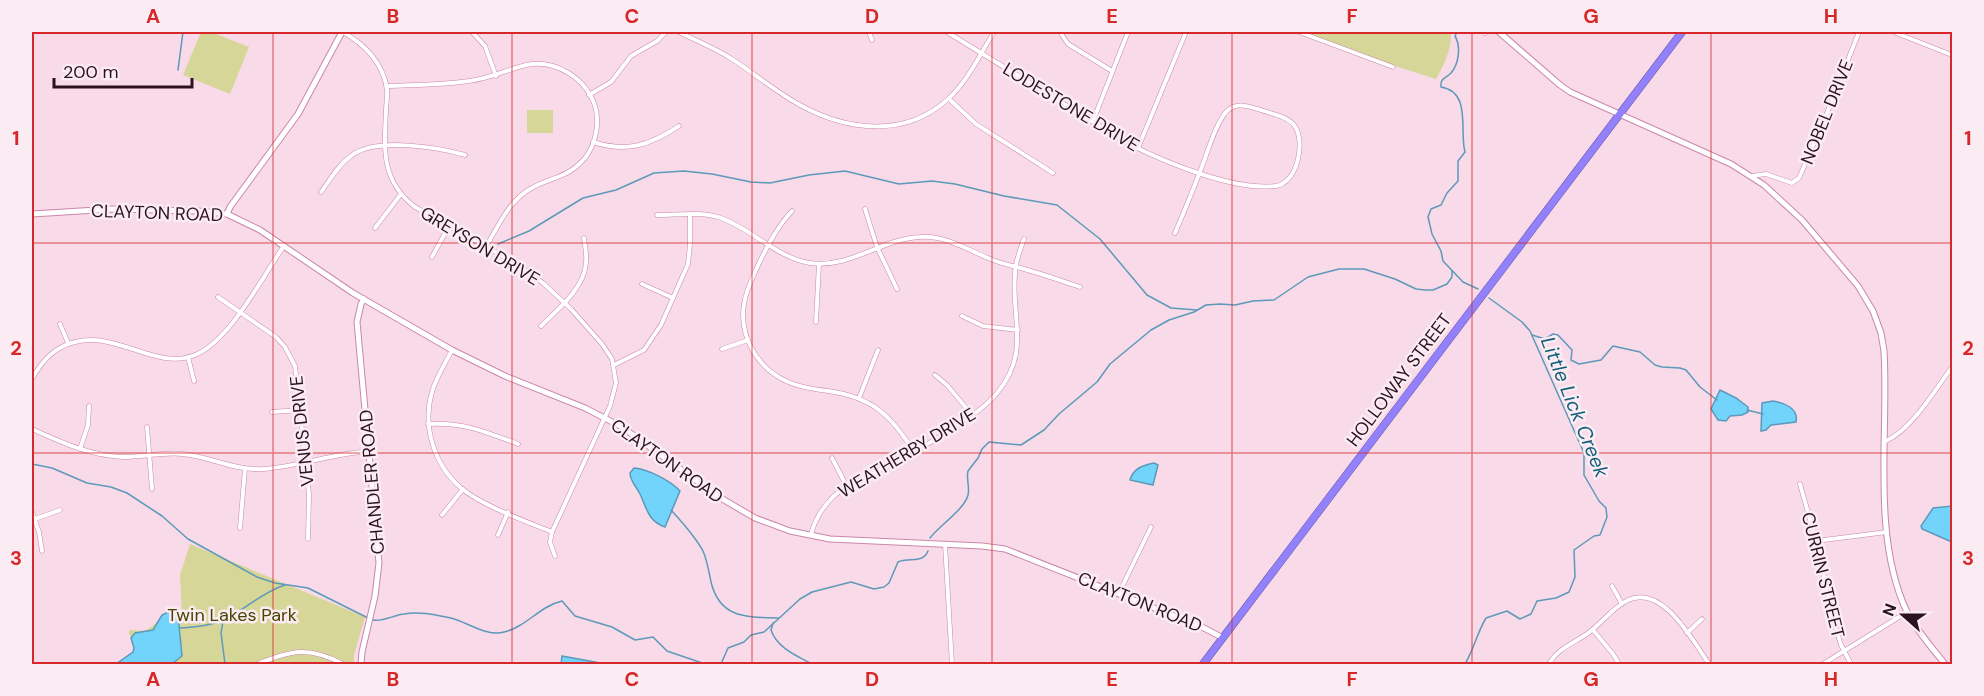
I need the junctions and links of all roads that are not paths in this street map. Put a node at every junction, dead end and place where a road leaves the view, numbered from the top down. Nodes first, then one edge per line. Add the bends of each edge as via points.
1 (342, 32) edge
2 (472, 32) edge
3 (666, 32) edge
4 (679, 32) edge
5 (869, 32) edge
6 (947, 32) edge
7 (994, 32) edge
8 (1128, 32) edge
9 (1186, 32) edge
10 (1299, 32) edge
11 (1498, 32) edge
12 (1682, 32) edge
13 (1859, 32) edge
14 (1896, 33) dead end
15 (1062, 35) dead end
16 (872, 40) dead end
17 (981, 53) junction
18 (1953, 55) edge
19 (1394, 67) dead end
20 (1112, 71) junction
21 (496, 76) junction
22 (387, 86) junction
23 (589, 95) junction
24 (949, 99) junction
25 (1619, 114) junction
26 (1093, 121) junction
27 (679, 126) dead end
28 (593, 142) junction
29 (385, 146) junction
30 (1138, 148) junction
31 (465, 155) dead end
32 (1053, 173) dead end
33 (1200, 173) junction
34 (1752, 176) junction
35 (321, 192) dead end
36 (401, 194) junction
37 (865, 209) dead end
38 (792, 212) dead end
39 (32, 214) edge
40 (227, 214) junction
41 (657, 215) dead end
42 (690, 215) junction
43 (449, 226) junction
44 (375, 228) dead end
45 (1175, 233) dead end
46 (585, 238) dead end
47 (1024, 239) dead end
48 (768, 244) junction
49 (284, 246) junction
50 (486, 247) junction
51 (877, 247) junction
52 (432, 257) dead end
53 (819, 264) junction
54 (1016, 266) junction
55 (642, 284) dead end
56 (1080, 287) dead end
57 (897, 290) dead end
58 (218, 297) dead end
59 (673, 298) junction
60 (364, 299) junction
61 (564, 303) junction
62 (240, 312) junction
63 (962, 316) dead end
64 (816, 322) dead end
65 (60, 324) dead end
66 (541, 326) dead end
67 (1018, 330) junction
68 (748, 340) junction
69 (68, 343) junction
70 (722, 349) dead end
71 (452, 350) junction
72 (878, 350) dead end
73 (188, 357) junction
74 (614, 365) junction
75 (1953, 367) edge
76 (935, 375) dead end
77 (32, 377) edge
78 (194, 381) dead end
79 (859, 398) junction
80 (89, 406) dead end
81 (300, 410) junction
82 (272, 412) dead end
83 (972, 415) junction
84 (605, 417) junction
85 (428, 424) junction
86 (147, 427) dead end
87 (32, 429) edge
88 (1886, 441) junction
89 (518, 444) dead end
90 (80, 450) junction
91 (369, 451) junction
92 (914, 452) junction
93 (149, 456) junction
94 (832, 459) dead end
95 (306, 462) junction
96 (245, 469) junction
97 (1800, 484) dead end
98 (847, 487) junction
99 (152, 489) dead end
100 (463, 489) junction
101 (60, 510) dead end
102 (32, 512) edge
103 (508, 512) junction
104 (442, 515) dead end
105 (35, 519) junction
106 (240, 528) dead end
107 (1151, 528) dead end
108 (552, 532) junction
109 (1887, 532) junction
110 (498, 535) dead end
111 (811, 536) junction
112 (308, 539) dead end
113 (1816, 541) junction
114 (945, 544) junction
115 (42, 551) dead end
116 (555, 556) dead end
117 (1612, 586) dead end
118 (1119, 594) junction
119 (1622, 604) junction
120 (1907, 612) junction
121 (1702, 619) dead end
122 (1593, 630) junction
123 (1687, 633) junction
124 (1223, 638) junction
125 (1843, 651) junction
126 (257, 664) edge
127 (343, 664) edge
128 (361, 664) edge
129 (952, 664) edge
130 (1203, 664) edge
131 (1549, 664) edge
132 (1619, 664) edge
133 (1709, 664) edge
134 (1823, 664) edge
135 (1851, 664) edge
136 (1945, 664) edge

1 - 22 street, GREYSON DRIVE via 370,52
1 - 40 street via 298,114
2 - 21 street via 485,46
3 - 23 street via 631,56 611,82
4 - 24 street via 725,55 801,106 855,125 898,126 927,115
5 - 16 street
6 - 17 street, LODESTONE DRIVE
7 - 17 street
8 - 20 street
9 - 30 street
10 - 19 street
11 - 25 street via 1565,89
12 - 25 highway, HOLLOWAY STREET
13 - 34 street, NOBEL DRIVE via 1799,178 1792,183 1766,174
14 - 18 street
15 - 20 street via 1068,44
17 - 24 street
17 - 26 street, LODESTONE DRIVE
20 - 26 street
21 - 22 street
21 - 23 street via 528,65 553,66 574,76
22 - 29 street, GREYSON DRIVE
23 - 28 street via 596,116
24 - 32 street via 976,124
25 - 34 street
25 - 124 highway, HOLLOWAY STREET
26 - 30 street, LODESTONE DRIVE
27 - 28 street via 641,146
28 - 50 street via 573,169 530,189 515,201
29 - 31 street via 429,147
29 - 35 street via 369,147 351,155
29 - 36 street, GREYSON DRIVE via 388,171
30 - 33 street, LODESTONE DRIVE
33 - 33 street, LODESTONE DRIVE via 1243,184 1283,184 1296,169 1299,133 1282,118 1247,106 1232,107 1221,120
33 - 45 street, LODESTONE DRIVE
34 - 88 street via 1819,239 1873,311 1884,351
36 - 43 street, GREYSON DRIVE via 415,207
36 - 44 street
37 - 51 street
38 - 48 street
39 - 40 street, CLAYTON ROAD via 113,208
40 - 49 street, CLAYTON ROAD
41 - 42 street
42 - 48 street via 719,218
42 - 59 street via 688,264
43 - 50 street, GREYSON DRIVE
43 - 52 street
46 - 61 street via 584,272
47 - 54 street, WEATHERBY DRIVE
48 - 53 street via 794,258
48 - 68 street via 744,303
49 - 60 street, CLAYTON ROAD
49 - 62 street
50 - 61 street, GREYSON DRIVE via 517,264
51 - 53 street via 846,261
51 - 54 street via 929,237
51 - 57 street
53 - 64 street
54 - 56 street
54 - 67 street, WEATHERBY DRIVE
55 - 59 street
58 - 62 street, VENUS DRIVE
59 - 74 street via 644,350
60 - 71 street, CLAYTON ROAD
60 - 91 street, CHANDLER ROAD via 357,322
61 - 66 street
61 - 74 street, GREYSON DRIVE via 602,344
62 - 73 street via 216,341
62 - 81 street, VENUS DRIVE via 276,337 289,353 297,373
63 - 67 street via 983,326
65 - 69 street
67 - 83 street, WEATHERBY DRIVE via 1018,346 1008,376 997,393
68 - 70 street
68 - 79 street via 762,363 784,381
69 - 73 street via 93,339 161,357
69 - 77 street via 50,354
71 - 84 street, CLAYTON ROAD
71 - 85 street via 432,391
72 - 79 street
73 - 78 street
74 - 84 street via 615,389
75 - 88 street via 1903,428
76 - 83 street
79 - 92 street via 894,422
80 - 90 street
81 - 82 street
81 - 95 street, VENUS DRIVE
83 - 92 street, WEATHERBY DRIVE
84 - 108 street
84 - 111 street, CLAYTON ROAD via 748,515
85 - 89 street via 464,425
85 - 100 street via 440,462
86 - 93 street
87 - 90 street
88 - 109 street
90 - 93 street via 109,456
91 - 95 street
91 - 128 street, CHANDLER ROAD via 378,569
92 - 98 street, WEATHERBY DRIVE
93 - 96 street via 180,453
93 - 99 street
94 - 98 street
95 - 96 street
95 - 112 street, VENUS DRIVE
96 - 106 street
97 - 113 street, CURRIN STREET
98 - 111 street, WEATHERBY DRIVE via 822,510
100 - 103 street
100 - 104 street
101 - 105 street
102 - 105 street
103 - 108 street
103 - 110 street
105 - 115 street
107 - 118 street
108 - 116 street via 550,543
109 - 113 street
109 - 120 street
111 - 114 street, CLAYTON ROAD
113 - 125 street, CURRIN STREET
114 - 118 street, CLAYTON ROAD via 1012,551
114 - 129 street
117 - 119 street
118 - 124 street, CLAYTON ROAD
119 - 122 street
119 - 123 street via 1639,597 1653,599
120 - 125 street
120 - 136 street
121 - 123 street
122 - 131 street via 1557,653
122 - 132 street
123 - 133 street
124 - 130 highway, HOLLOWAY STREET
125 - 134 street
125 - 135 street, CURRIN STREET
126 - 127 street via 297,652 324,654

